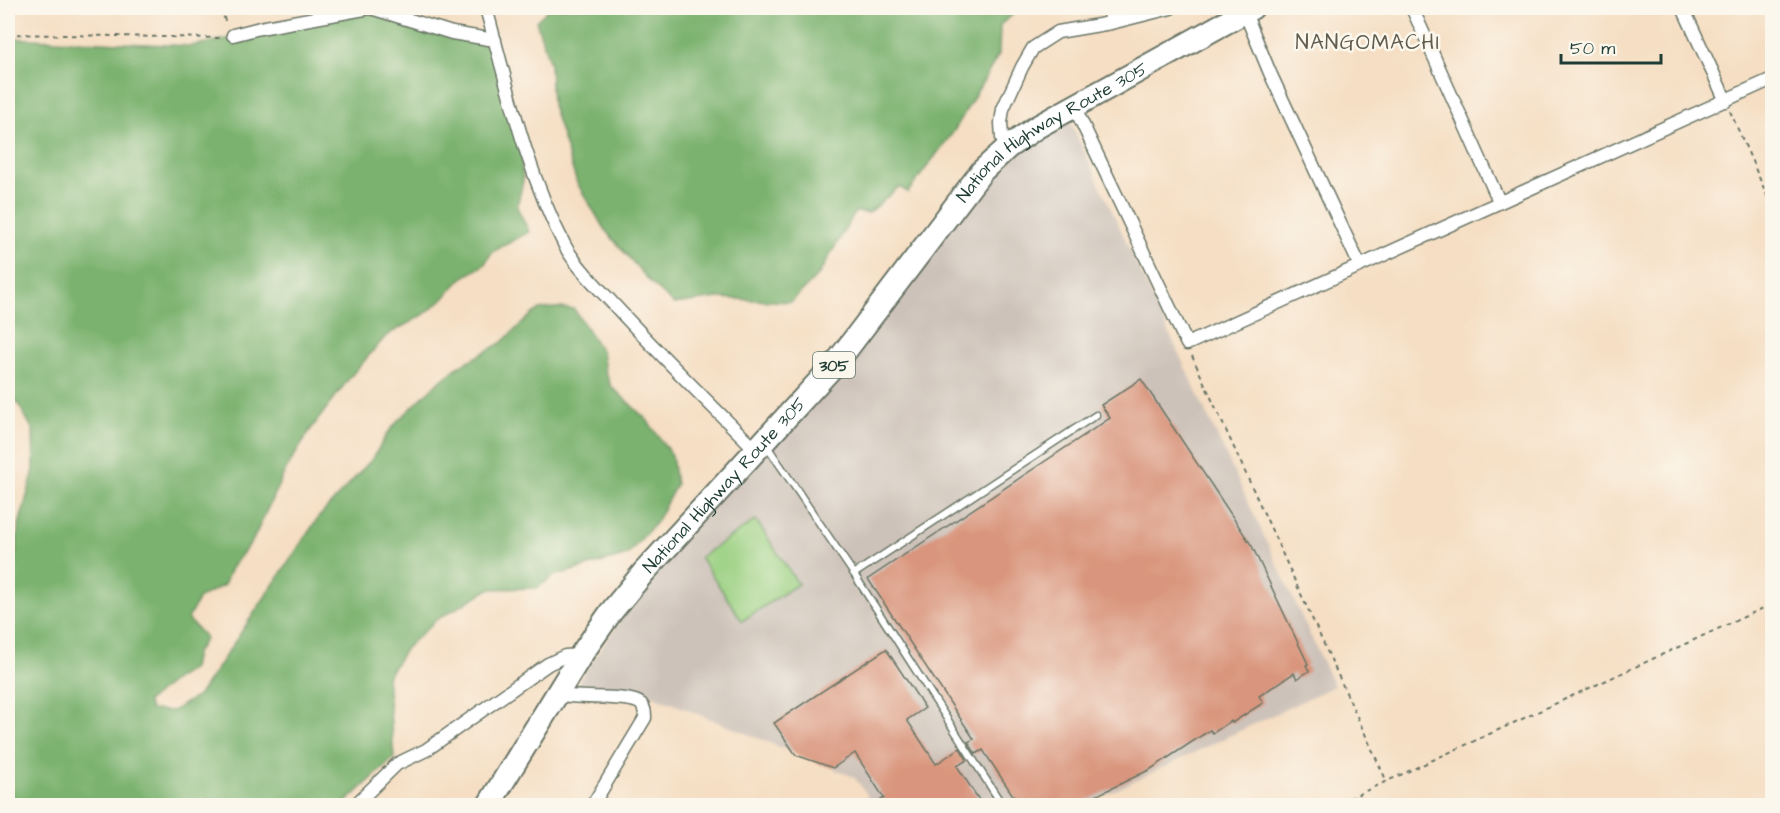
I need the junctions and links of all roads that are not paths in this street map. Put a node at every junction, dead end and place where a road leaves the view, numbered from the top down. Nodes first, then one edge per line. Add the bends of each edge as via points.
1 (370, 8) edge
2 (486, 8) edge
3 (1110, 8) edge
4 (1171, 8) edge
5 (1412, 8) edge
6 (1683, 8) edge
7 (1247, 9) edge
8 (1111, 23) junction
9 (233, 35) road end
10 (495, 40) junction
11 (1773, 79) edge
12 (1726, 101) junction
13 (1074, 106) junction
14 (1008, 147) junction
15 (1500, 201) junction
16 (1360, 266) junction
17 (1096, 415) dead end
18 (759, 445) junction
19 (854, 574) junction
20 (581, 655) junction
21 (557, 694) junction
22 (354, 806) edge
23 (488, 806) edge
24 (591, 806) edge
25 (1003, 806) edge

1 - 9 street
1 - 10 street via 452,33
2 - 10 street
3 - 8 street
4 - 8 street
5 - 15 street
6 - 12 street
7 - 13 highway, National Highway Route 305 / 305
7 - 16 street via 1270,73
8 - 14 street via 1058,32 1033,48 1003,109 1002,138
10 - 18 street via 535,178 566,247 580,268 659,353
11 - 12 street
12 - 15 street
13 - 14 highway, National Highway Route 305 / 305
13 - 16 street via 1187,345
14 - 18 highway, National Highway Route 305 / 305 via 958,201 837,362
15 - 16 street
17 - 19 lane
18 - 19 lane
18 - 20 highway, National Highway Route 305 / 305 via 644,572
19 - 25 lane
20 - 21 highway, National Highway Route 305 / 305
20 - 22 street via 565,656 548,664 426,750 398,764
21 - 23 highway, National Highway Route 305 / 305
21 - 24 street via 569,698 625,699 640,703 645,709 645,718

